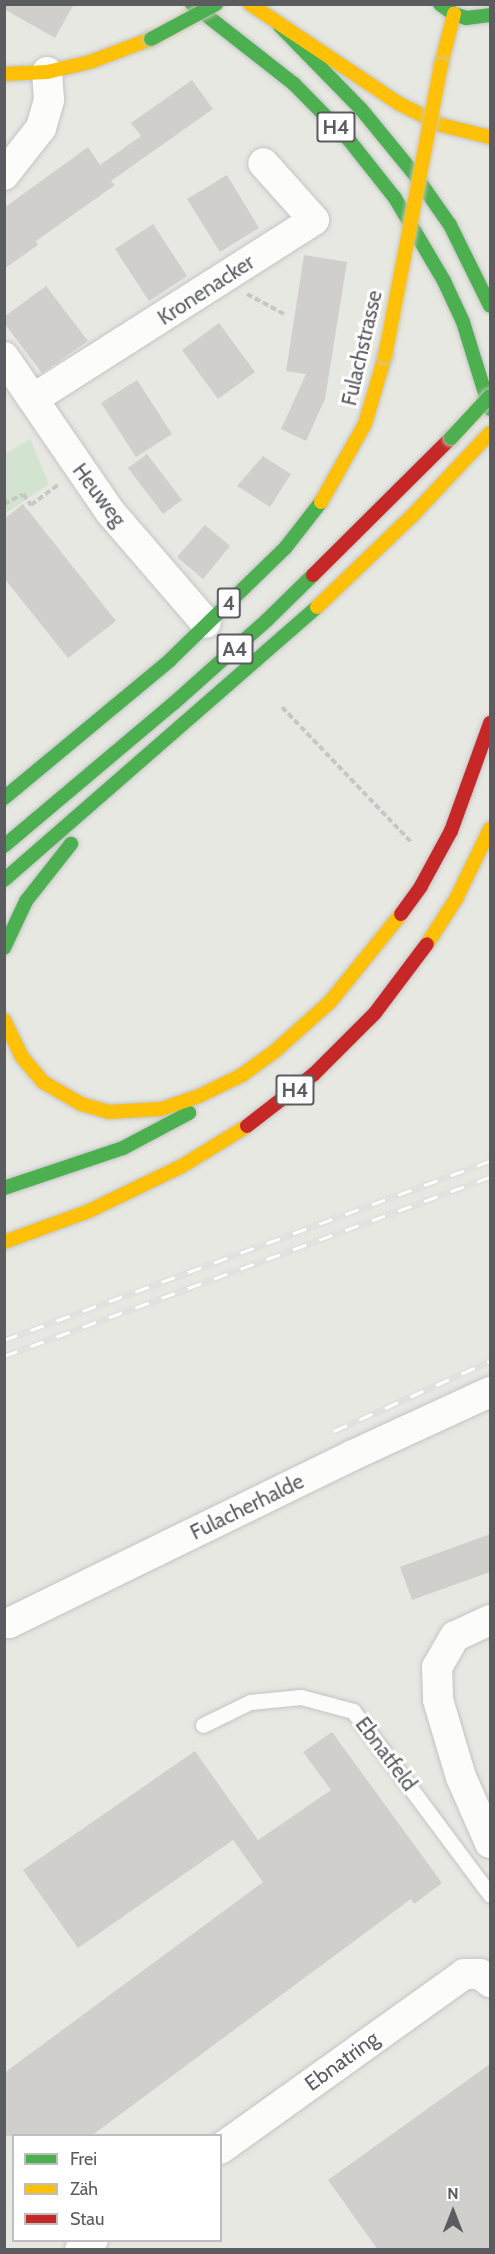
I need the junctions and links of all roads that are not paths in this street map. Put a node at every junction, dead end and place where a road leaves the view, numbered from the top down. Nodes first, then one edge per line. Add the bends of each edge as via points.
1 (192, 4) edge
2 (216, 4) edge
3 (250, 4) edge
4 (440, 4) edge
5 (454, 14) junction
6 (490, 15) edge
7 (280, 26) junction
8 (47, 72) junction
9 (4, 74) edge
10 (490, 137) edge
11 (263, 163) dead end
12 (4, 175) edge
13 (490, 306) edge
14 (15, 379) edge
15 (490, 396) edge
16 (490, 409) edge
17 (490, 433) edge
18 (206, 623) junction
19 (490, 723) edge
20 (123, 781) junction
21 (4, 798) edge
22 (490, 829) edge
23 (4, 846) edge
24 (4, 880) edge
25 (4, 948) edge
26 (4, 1020) edge
27 (242, 1076) junction
28 (4, 1188) edge
29 (4, 1242) edge
30 (490, 1392) edge
31 (490, 1620) edge
32 (4, 1623) edge
33 (203, 1725) dead end
34 (490, 1843) edge
35 (490, 1895) edge
36 (490, 1953) edge
37 (477, 1978) edge
38 (222, 2148) edge

1 - 16 main road, H4 via 294,84 349,140 395,198 444,281 463,322
2 - 8 main road, bridge via 151,39 90,62
3 - 7 main road, H4
4 - 5 main road
5 - 6 main road via 466,18
5 - 18 main road, Fulachstrasse / 4, bridge via 385,356 365,424 317,508 286,547
7 - 10 main road, H4 via 418,114
7 - 13 main road, H4 via 373,122 415,175 450,225
8 - 9 main road
8 - 12 street via 50,100 41,128
11 - 14 street, Kronenacker via 314,220 223,280
14 - 18 street, Heuweg via 111,513
15 - 23 main road, A4, bridge via 267,620 174,704
17 - 20 main road, A4 via 288,635
18 - 21 main road, Fulachstrasse / 4 via 161,668
19 - 27 main road, H4 via 451,831 397,921 330,1002
20 - 24 main road, A4
20 - 25 main road via 40,882 15,920
22 - 29 main road, H4 via 456,899 414,964 375,1012 314,1074 251,1124 182,1166 89,1211
26 - 27 main road, H4 via 18,1051 43,1082 81,1104 109,1112 161,1109
27 - 28 main road, H4 via 195,1109 141,1139 97,1158
30 - 32 street, Fulacherhalde
31 - 34 street via 454,1636 437,1667 438,1700 451,1744
33 - 35 lane, Ebnatfeld via 250,1702 301,1696 353,1711
36 - 37 street, Ebnatring
37 - 38 street, Ebnatring

